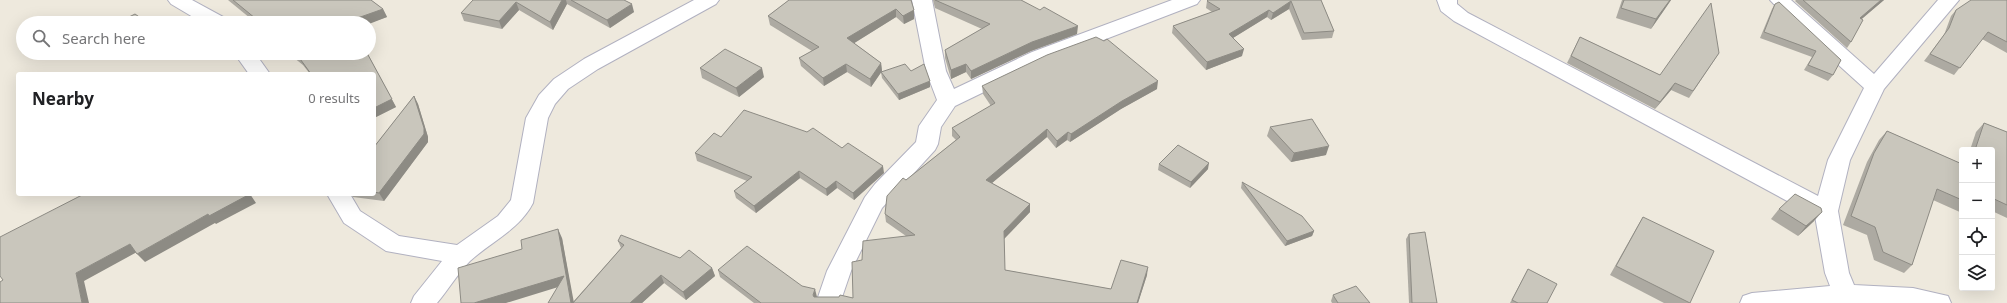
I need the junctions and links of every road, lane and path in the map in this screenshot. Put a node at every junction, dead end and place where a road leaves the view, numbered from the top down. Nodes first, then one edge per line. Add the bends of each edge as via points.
1 (178, 0) edge
2 (710, 0) edge
3 (922, 0) edge
4 (1190, 0) edge
5 (1447, 0) edge
6 (1780, 0) edge
7 (1949, 0) edge
8 (206, 16) edge
9 (249, 60) edge
10 (258, 72) edge
11 (1874, 86) junction
12 (948, 101) junction
13 (339, 196) edge
14 (1826, 210) junction
15 (461, 255) junction
16 (1847, 299) edge
17 (424, 303) edge
18 (828, 303) edge
19 (1752, 303) edge
20 (1939, 303) edge

1 - 8 street
2 - 15 street via 591,64 561,84 546,100 537,118 522,203 506,222
3 - 12 street via 936,71
4 - 12 street via 1039,57
5 - 14 street via 1448,7 1461,17
6 - 11 street
7 - 11 street
9 - 10 street
11 - 14 street via 1838,160
12 - 18 street via 930,126 927,144 872,203 839,271
13 - 15 street via 352,217 394,244
14 - 16 street via 1837,273
15 - 17 street
16 - 19 street
16 - 20 street via 1913,298

